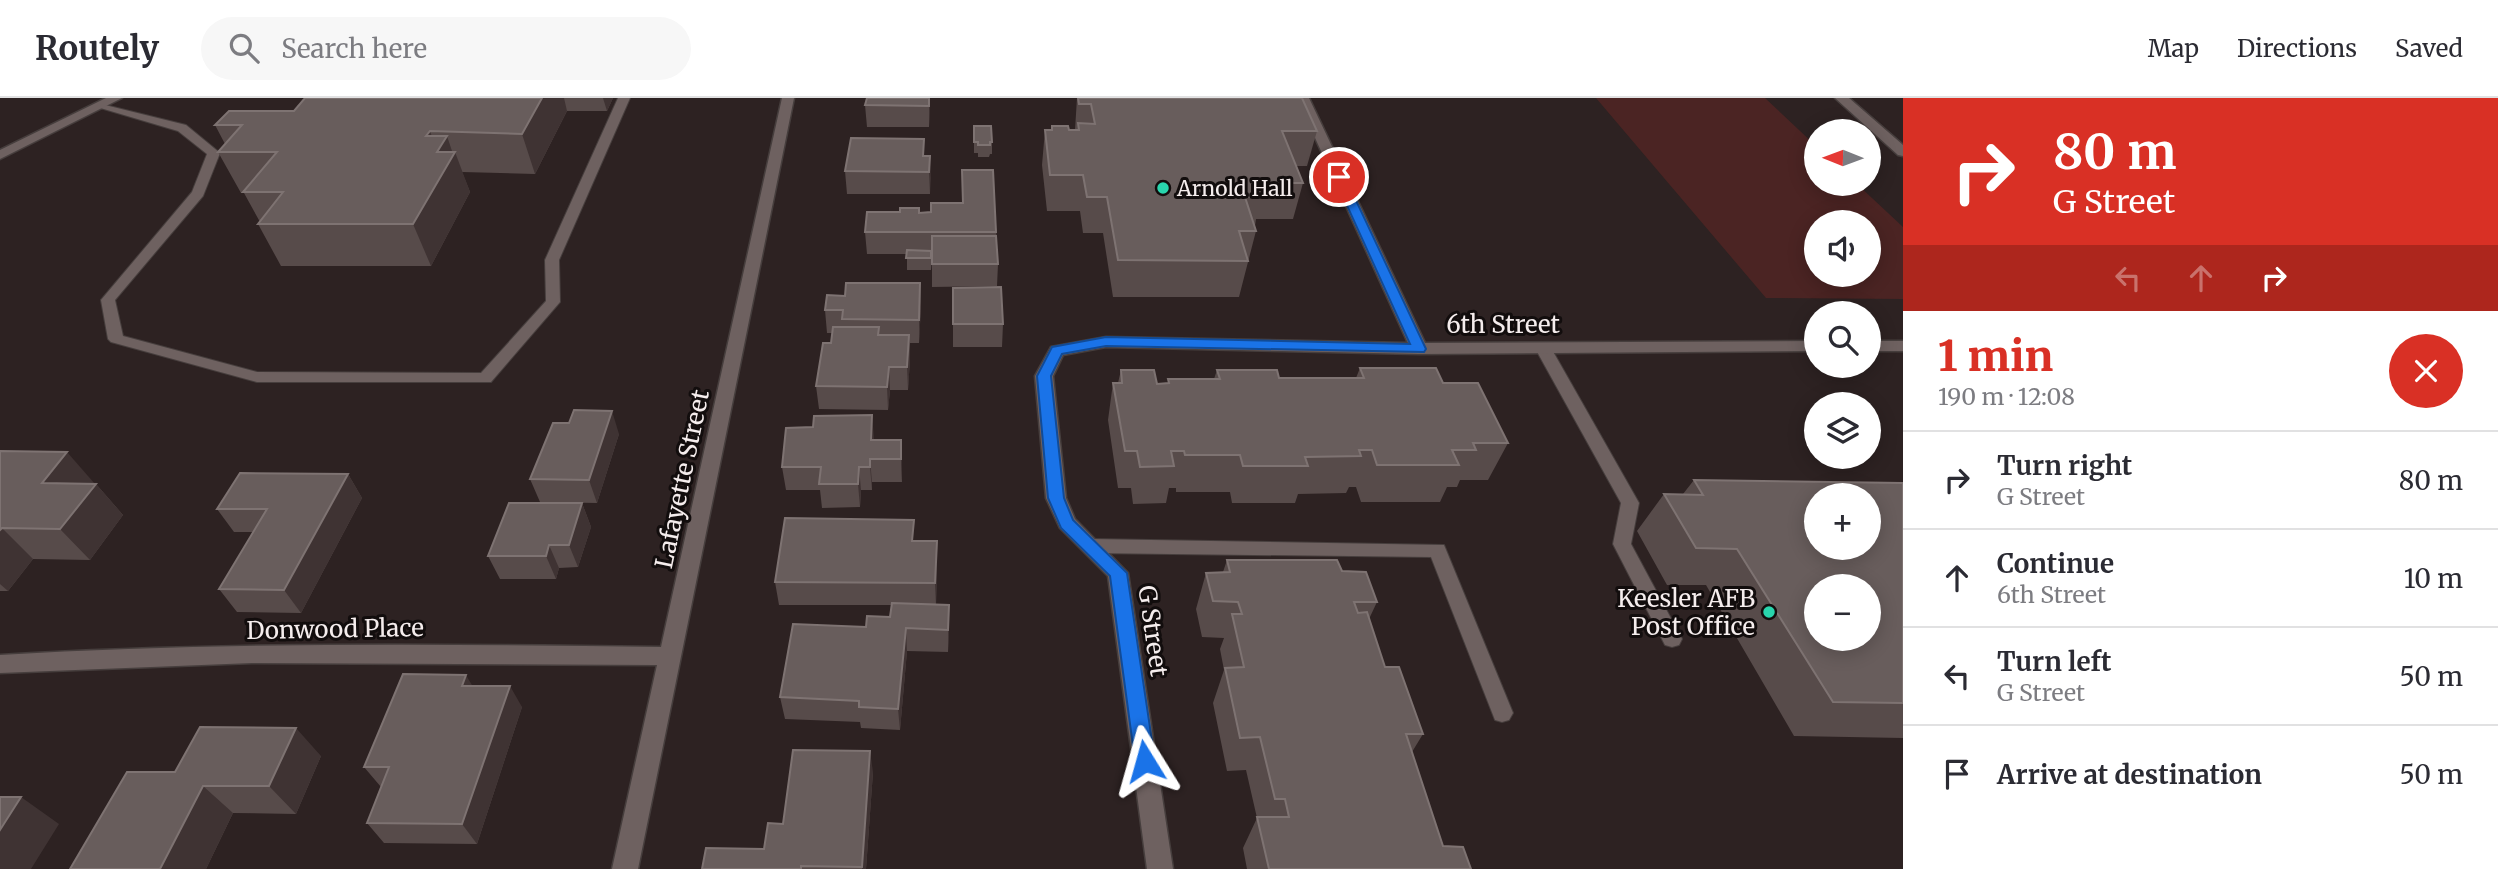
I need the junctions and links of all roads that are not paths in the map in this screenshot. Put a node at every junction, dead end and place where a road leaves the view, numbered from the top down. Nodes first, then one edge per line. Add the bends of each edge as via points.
1 (116, 98) edge
2 (624, 98) edge
3 (788, 98) edge
4 (1303, 98) edge
5 (1841, 98) edge
6 (101, 105) junction
7 (1903, 152) edge
8 (0, 155) edge
9 (1106, 342) joint
10 (1804, 346) edge
11 (1881, 346) edge
12 (1903, 346) edge
13 (1544, 348) junction
14 (1419, 349) junction
15 (1091, 546) junction
16 (1672, 639) dead end
17 (671, 656) junction
18 (0, 664) edge
19 (1502, 713) dead end
20 (625, 869) edge
21 (1160, 869) edge

1 - 6 street
2 - 6 lane via 552,260 554,302 485,378 257,377 116,339 108,300 198,193 214,153 182,128
3 - 17 street, Lafayette Street
4 - 14 street
5 - 7 street
6 - 8 street
9 - 14 street, 6th Street
9 - 15 street, G Street via 1057,351 1044,376 1056,498 1067,523
10 - 13 street, 6th Street
11 - 12 street
13 - 14 street, 6th Street
13 - 16 lane via 1630,503 1622,544
15 - 19 lane via 1437,550
15 - 21 street, G Street via 1118,573
17 - 18 street, Donwood Place via 474,653 86,658
17 - 20 street, Lafayette Street

